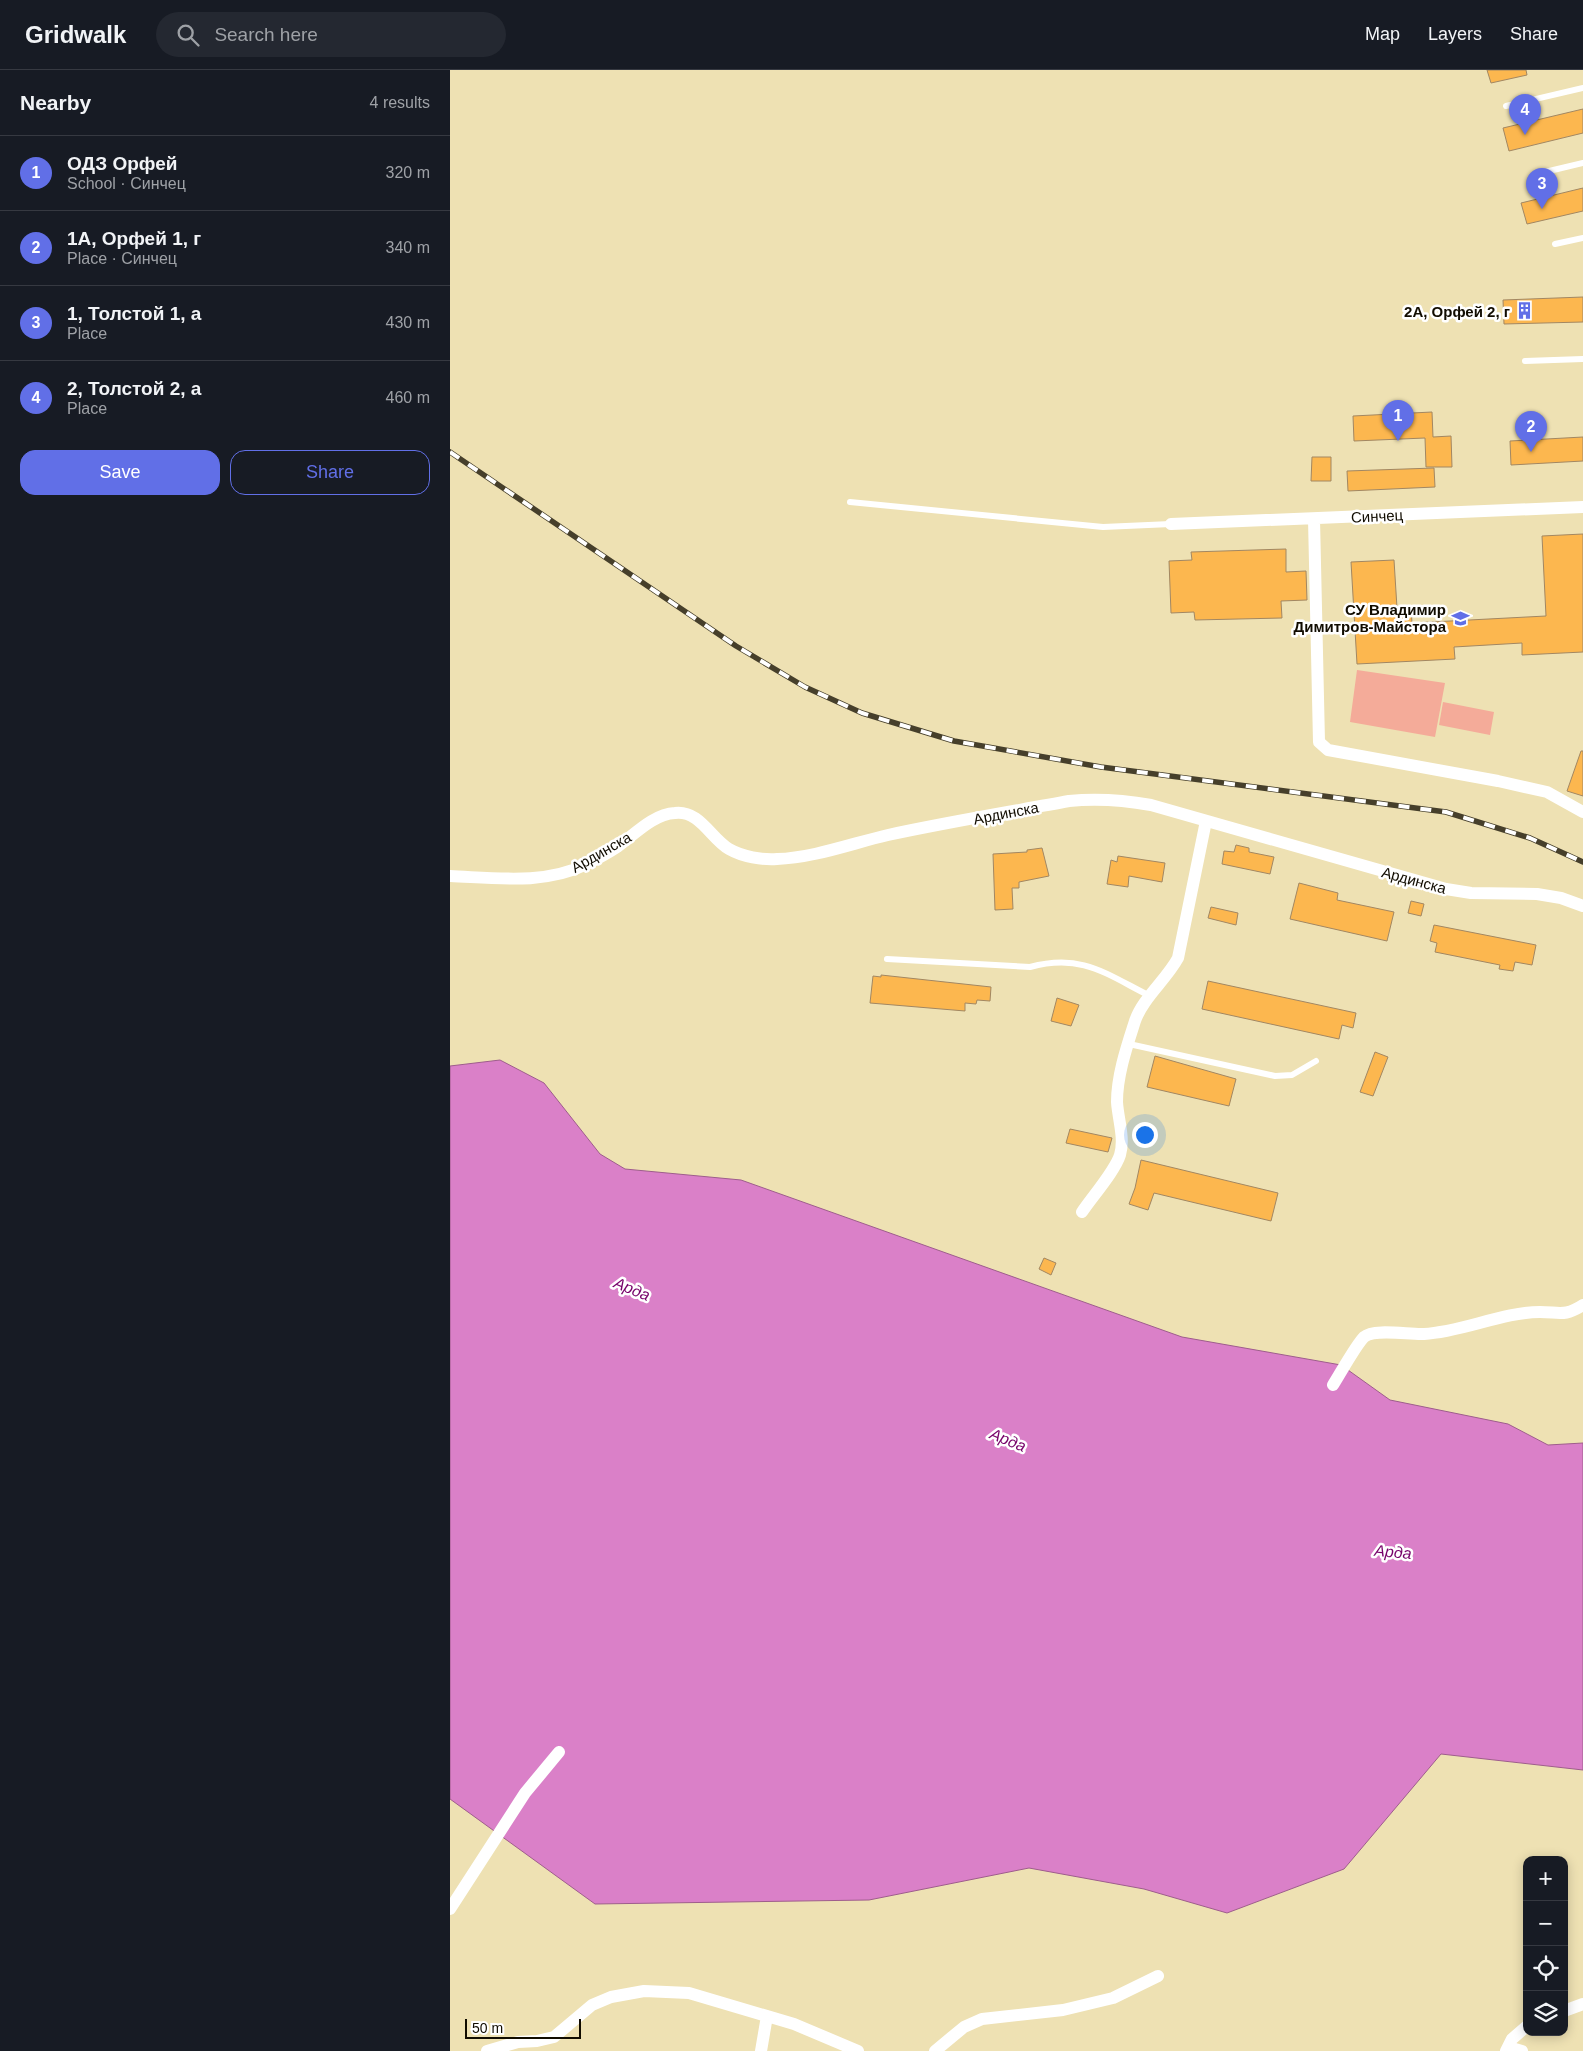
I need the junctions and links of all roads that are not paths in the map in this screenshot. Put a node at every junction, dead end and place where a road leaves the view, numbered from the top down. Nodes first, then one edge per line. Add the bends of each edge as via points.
1 (1583, 88) edge
2 (1506, 106) dead end
3 (1583, 162) edge
4 (1545, 172) dead end
5 (1583, 238) edge
6 (1555, 244) dead end
7 (1583, 359) edge
8 (1526, 361) dead end
9 (850, 502) dead end
10 (1583, 507) edge
11 (1314, 519) junction
12 (1170, 524) joint
13 (1583, 812) edge
14 (1206, 821) junction
15 (450, 876) edge
16 (1583, 906) edge
17 (888, 959) dead end
18 (1151, 996) junction
19 (1129, 1044) junction
20 (1316, 1061) dead end
21 (1082, 1212) dead end
22 (1583, 1305) edge
23 (1333, 1385) dead end
24 (559, 1752) dead end
25 (450, 1909) edge
26 (1158, 1976) dead end
27 (1583, 2004) edge
28 (1568, 2010) edge
29 (767, 2016) junction
30 (1523, 2029) edge
31 (1507, 2049) edge
32 (487, 2051) edge
33 (761, 2051) edge
34 (858, 2051) edge
35 (935, 2051) edge
36 (1522, 2051) edge

1 - 2 lane
3 - 4 lane
5 - 6 lane
7 - 8 lane
9 - 12 lane via 1103,527
10 - 11 street, Синчец
11 - 12 street, Синчец
11 - 13 street via 1319,742 1328,750 1547,792
14 - 15 street, Ардинска via 1121,800 1069,801 777,859 758,858 729,849 697,819 675,812 652,821 614,848 571,871 530,878
14 - 16 street, Ардинска via 1446,889 1471,893 1537,894
14 - 18 street via 1178,958
17 - 18 lane via 1030,967 1048,962 1084,964
18 - 19 street via 1136,1019
19 - 20 lane via 1275,1076 1292,1075
19 - 21 street via 1118,1082 1120,1155
22 - 23 street via 1572,1312 1515,1315 1425,1334 1374,1333 1364,1337
24 - 25 street via 525,1793
26 - 35 street via 1114,1998 1063,2010 982,2019 964,2027
27 - 28 street
29 - 32 street via 689,1994 644,1991 611,1997 592,2005 554,2037
29 - 33 street
29 - 34 street
30 - 31 street
31 - 36 street

